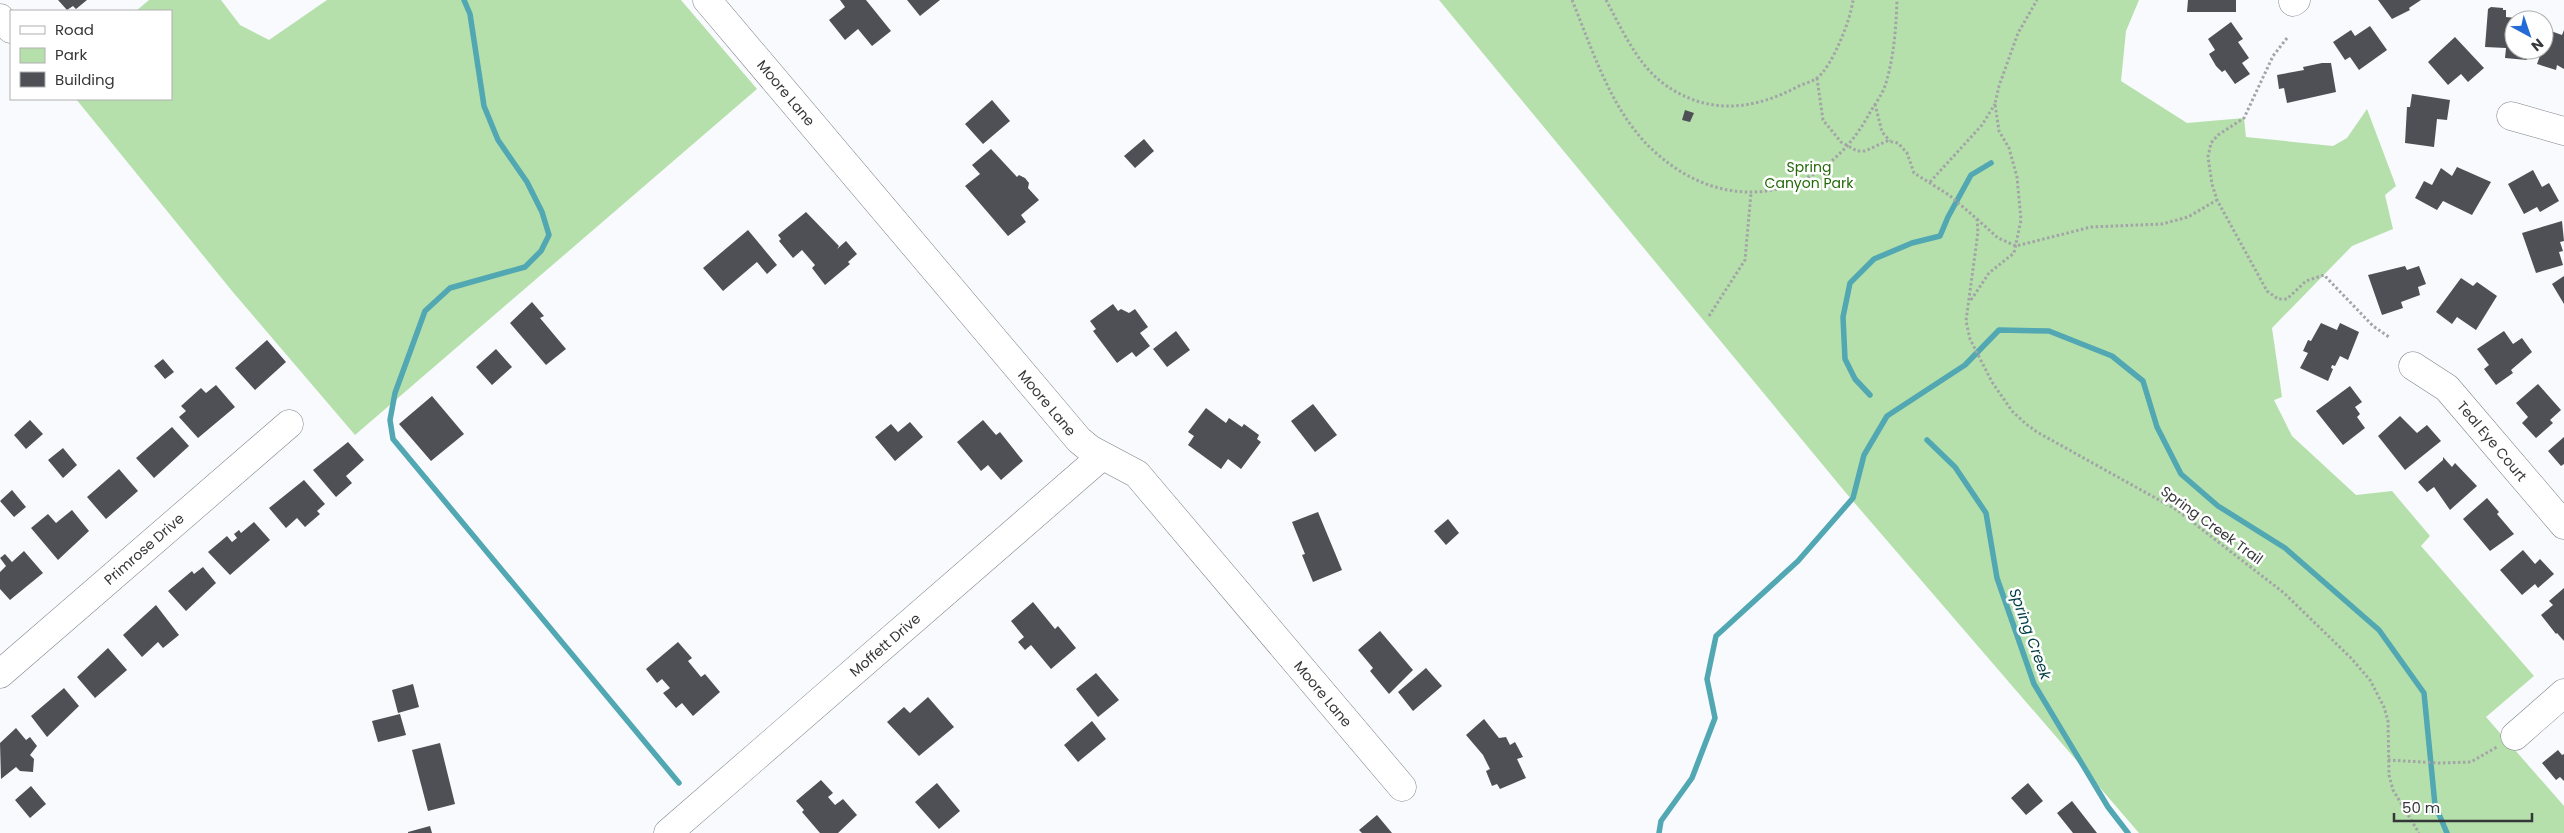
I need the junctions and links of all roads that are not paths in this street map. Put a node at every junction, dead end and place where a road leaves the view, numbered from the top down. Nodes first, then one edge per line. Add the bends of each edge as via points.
1 (707, 0) edge
2 (0, 18) edge
3 (10, 28) edge
4 (2511, 116) dead end
5 (2564, 131) edge
6 (2414, 366) dead end
7 (288, 424) dead end
8 (1102, 456) junction
9 (2564, 525) edge
10 (0, 674) edge
11 (2564, 693) edge
12 (2515, 736) road end
13 (1402, 787) dead end
14 (668, 833) edge

1 - 8 street, Moore Lane via 1079,440
2 - 3 street
4 - 5 street
6 - 9 street, Teal Eye Court via 2447,388
7 - 10 street, Primrose Drive
8 - 13 street, Moore Lane via 1137,474
8 - 14 street, Moffett Drive
11 - 12 street

